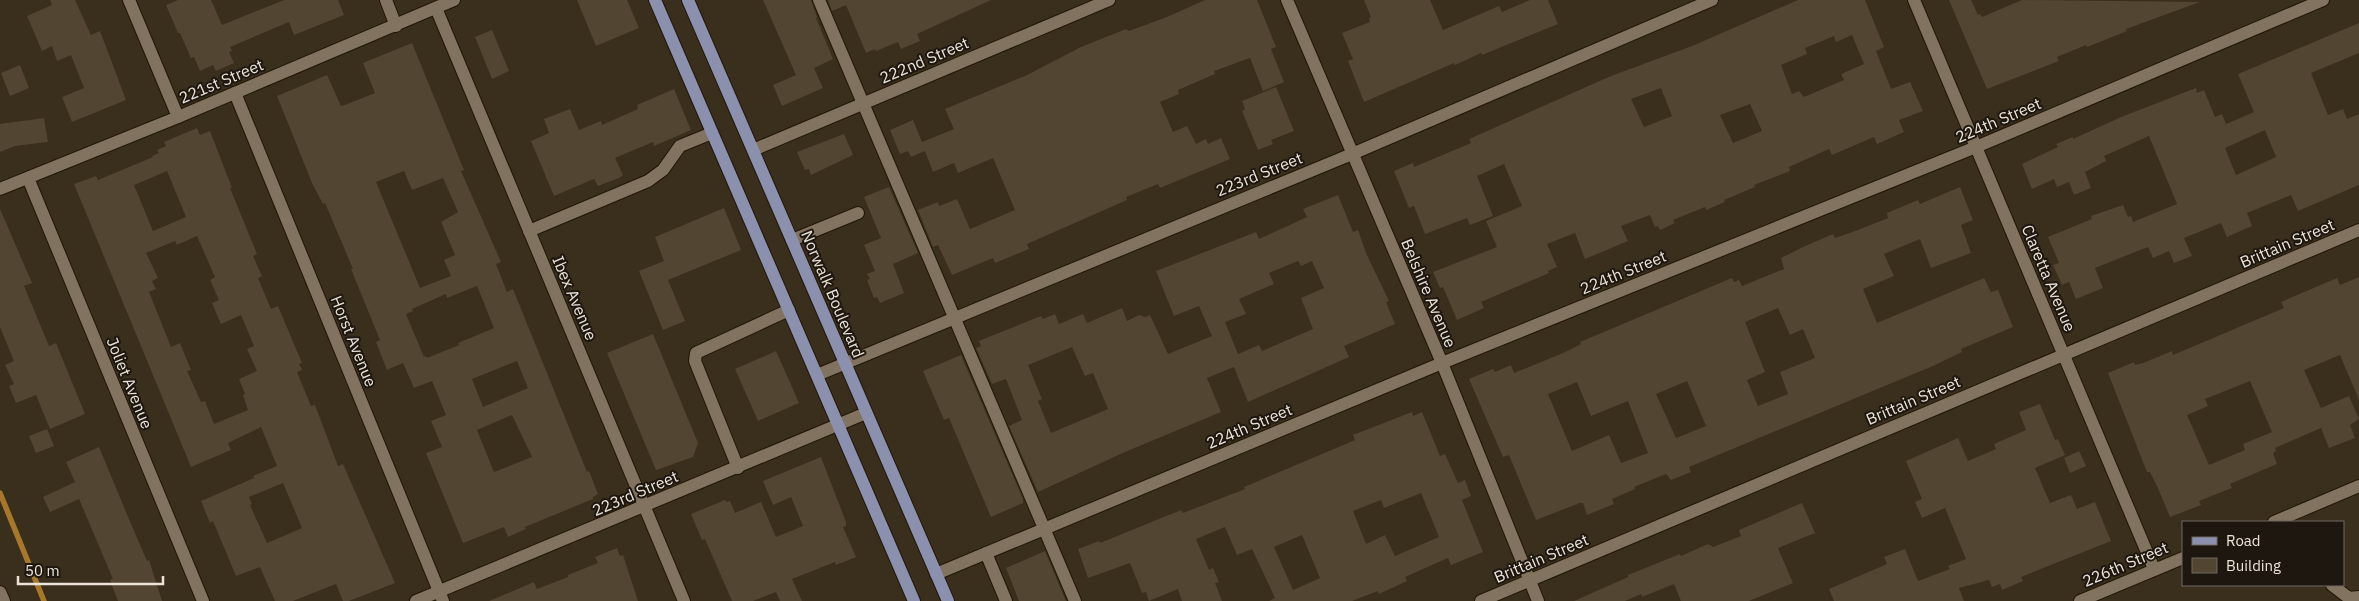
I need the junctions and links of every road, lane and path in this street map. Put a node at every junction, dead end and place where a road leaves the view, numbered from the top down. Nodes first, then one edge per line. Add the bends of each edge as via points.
1 (129, 0) edge
2 (386, 0) edge
3 (454, 0) edge
4 (655, 0) edge
5 (688, 0) edge
6 (819, 0) edge
7 (1109, 0) edge
8 (1286, 0) edge
9 (1712, 0) edge
10 (1914, 0) edge
11 (2323, 0) edge
12 (436, 8) junction
13 (396, 26) junction
14 (235, 93) junction
15 (863, 103) junction
16 (178, 117) junction
17 (712, 133) junction
18 (1976, 147) junction
19 (753, 150) junction
20 (1352, 154) junction
21 (28, 178) junction
22 (0, 189) edge
23 (858, 213) dead end
24 (2359, 230) edge
25 (529, 231) junction
26 (792, 240) junction
27 (789, 310) junction
28 (953, 318) junction
29 (2063, 354) junction
30 (845, 363) junction
31 (1442, 364) junction
32 (817, 375) junction
33 (866, 412) junction
34 (838, 425) junction
35 (738, 468) junction
36 (2359, 486) edge
37 (644, 506) junction
38 (2276, 521) edge
39 (1044, 529) junction
40 (986, 553) junction
41 (2182, 558) edge
42 (2154, 569) junction
43 (936, 574) junction
44 (1530, 581) junction
45 (2333, 586) edge
46 (0, 592) edge
47 (441, 596) edge
48 (2359, 597) edge
49 (4, 601) edge
50 (202, 601) edge
51 (416, 601) edge
52 (684, 601) edge
53 (914, 601) edge
54 (948, 601) edge
55 (1006, 601) edge
56 (1075, 601) edge
57 (1481, 601) edge
58 (1538, 601) edge
59 (2080, 601) edge

1 - 16 street
2 - 13 street
3 - 12 street, 221st Street
4 - 17 main road
5 - 19 main road, Norwalk Boulevard
6 - 15 street
7 - 15 street, 222nd Street
8 - 20 street, Belshire Avenue
9 - 20 street, 223rd Street
10 - 18 street, Claretta Avenue
11 - 18 street, 224th Street
12 - 13 street, 221st Street
12 - 25 street, Ibex Avenue
13 - 14 street, 221st Street
14 - 16 street, 221st Street
14 - 47 street, Horst Avenue
15 - 19 street, 222nd Street
15 - 28 street
16 - 21 street, 221st Street
17 - 25 street via 680,146 663,170 648,182
17 - 27 main road
18 - 29 street, Claretta Avenue
18 - 31 street, 224th Street
19 - 26 main road, Norwalk Boulevard
20 - 28 street, 223rd Street
20 - 31 street, Belshire Avenue
21 - 22 street, 221st Street
21 - 50 street, Joliet Avenue
23 - 26 street
24 - 29 street, Brittain Street
25 - 37 street, Ibex Avenue
26 - 30 main road, Norwalk Boulevard
27 - 32 main road
27 - 35 street via 696,353 695,361
28 - 30 street, 223rd Street
28 - 39 street
29 - 42 street, Claretta Avenue
29 - 44 street, Brittain Street
30 - 32 street, 223rd Street
30 - 33 main road, Norwalk Boulevard
31 - 39 street, 224th Street
31 - 44 street, Belshire Avenue
32 - 34 main road
33 - 34 street, 223rd Street
33 - 43 main road, Norwalk Boulevard
34 - 35 street, 223rd Street
34 - 53 main road
35 - 37 street, 223rd Street
36 - 38 street
37 - 47 street, 223rd Street
37 - 52 street, Ibex Avenue
39 - 40 street, 224th Street
39 - 56 street
40 - 43 street, 224th Street
40 - 55 street
41 - 42 street, 226th Street
42 - 59 street, 226th Street
43 - 54 main road, Norwalk Boulevard
44 - 57 street, Brittain Street
44 - 58 street, Belshire Avenue
45 - 48 street via 2349,598
46 - 49 street
47 - 51 street, 223rd Street

